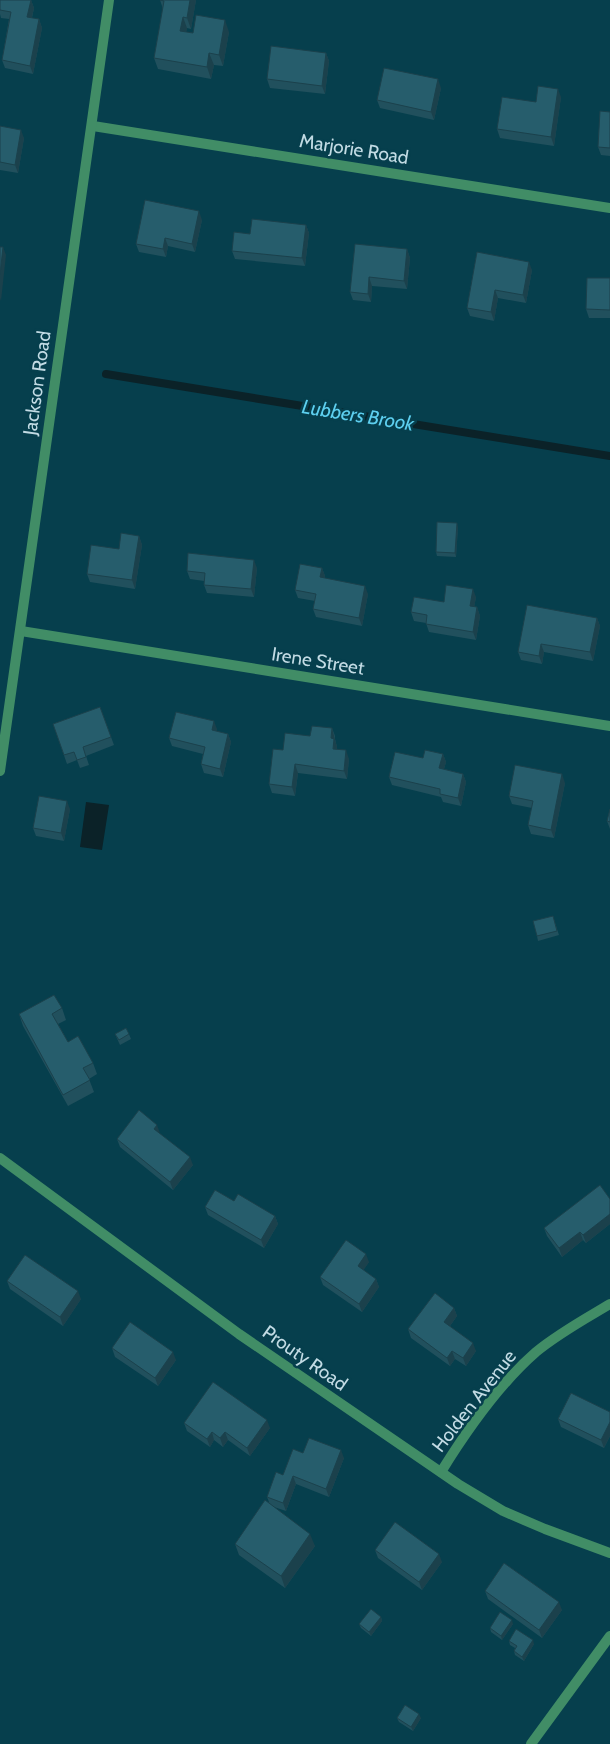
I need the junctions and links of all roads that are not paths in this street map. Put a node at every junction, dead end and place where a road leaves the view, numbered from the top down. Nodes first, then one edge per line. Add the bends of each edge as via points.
1 (109, 0) edge
2 (92, 126) junction
3 (610, 208) edge
4 (21, 631) junction
5 (610, 726) edge
6 (0, 771) edge
7 (0, 1158) edge
8 (610, 1304) edge
9 (441, 1472) junction
10 (610, 1553) edge
11 (610, 1636) edge
12 (531, 1744) edge

1 - 2 street, Jackson Road
2 - 3 street, Marjorie Road
2 - 4 street, Jackson Road via 33,525
4 - 5 street, Irene Street
4 - 6 street, Jackson Road
7 - 9 street, Prouty Road via 239,1334
8 - 9 street, Holden Avenue via 548,1343 524,1364 469,1429
9 - 10 street, Prouty Road via 503,1510
11 - 12 street

